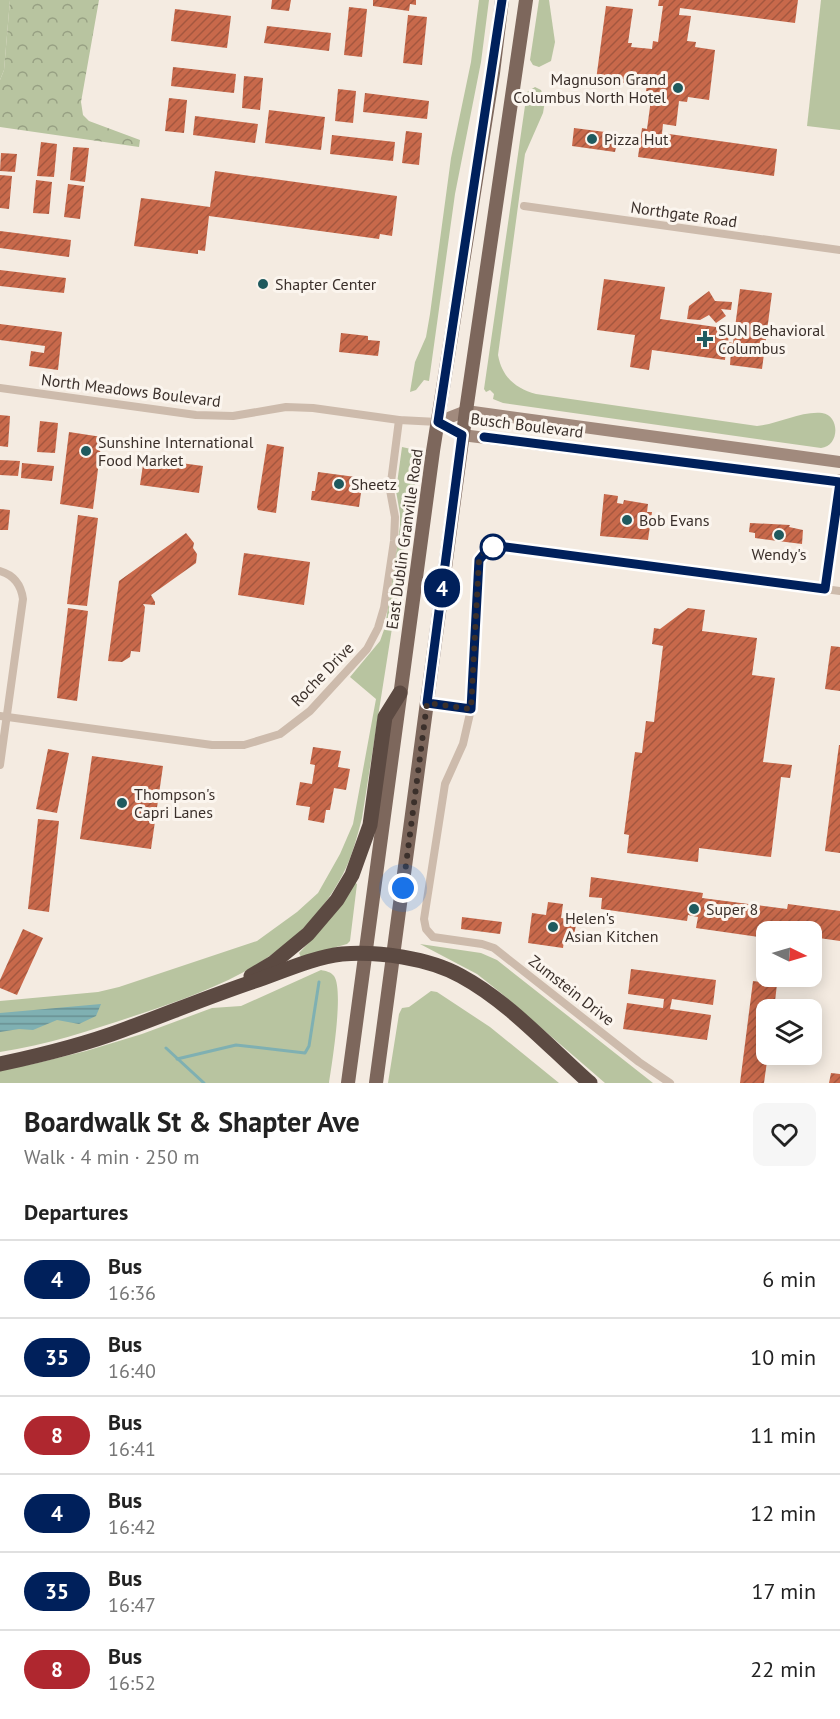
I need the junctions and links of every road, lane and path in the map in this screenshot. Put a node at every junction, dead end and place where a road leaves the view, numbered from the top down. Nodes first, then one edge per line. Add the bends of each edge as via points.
1 (502, 0) edge
2 (526, 0) edge
3 (524, 206) dead end
4 (840, 250) edge
5 (0, 388) edge
6 (466, 411) junction
7 (399, 420) junction
8 (438, 422) junction
9 (462, 435) junction
10 (840, 462) edge
11 (840, 480) edge
12 (0, 571) edge
13 (825, 589) junction
14 (840, 591) edge
15 (400, 693) junction
16 (427, 703) junction
17 (471, 709) junction
18 (3, 716) edge
19 (0, 765) edge
20 (367, 954) junction
21 (393, 957) junction
22 (229, 990) junction
23 (0, 1064) edge
24 (348, 1083) edge
25 (376, 1083) edge
26 (590, 1083) edge
27 (670, 1083) edge

1 - 8 main road, East Dublin Granville Road
2 - 6 main road
3 - 4 street, Northgate Road
5 - 7 street, North Meadows Boulevard via 196,415 233,416 286,407
6 - 8 main road, Busch Boulevard
6 - 9 main road
6 - 10 main road, Busch Boulevard
7 - 8 street, North Meadows Boulevard
7 - 18 street, Roche Drive via 390,490 395,527 378,628 367,649 318,703 280,734 244,746 212,745
8 - 9 main road, Busch Boulevard
8 - 15 main road, East Dublin Granville Road
9 - 11 main road, Busch Boulevard
9 - 16 main road
11 - 13 street
12 - 18 street via 9,573 22,590
13 - 14 street
13 - 17 street via 498,546 489,548 479,560
15 - 20 main road, East Dublin Granville Road
15 - 22 highway via 385,717 370,825 352,875 308,934 273,963
16 - 17 street
16 - 21 main road
17 - 27 street, Zumstein Drive via 463,744 445,784 424,919 426,929 433,937 494,948
18 - 19 street
20 - 21 highway
20 - 22 highway via 320,959
20 - 24 main road, East Dublin Granville Road
21 - 25 main road
21 - 26 highway via 427,962 462,976 504,1005
22 - 23 highway via 78,1045

